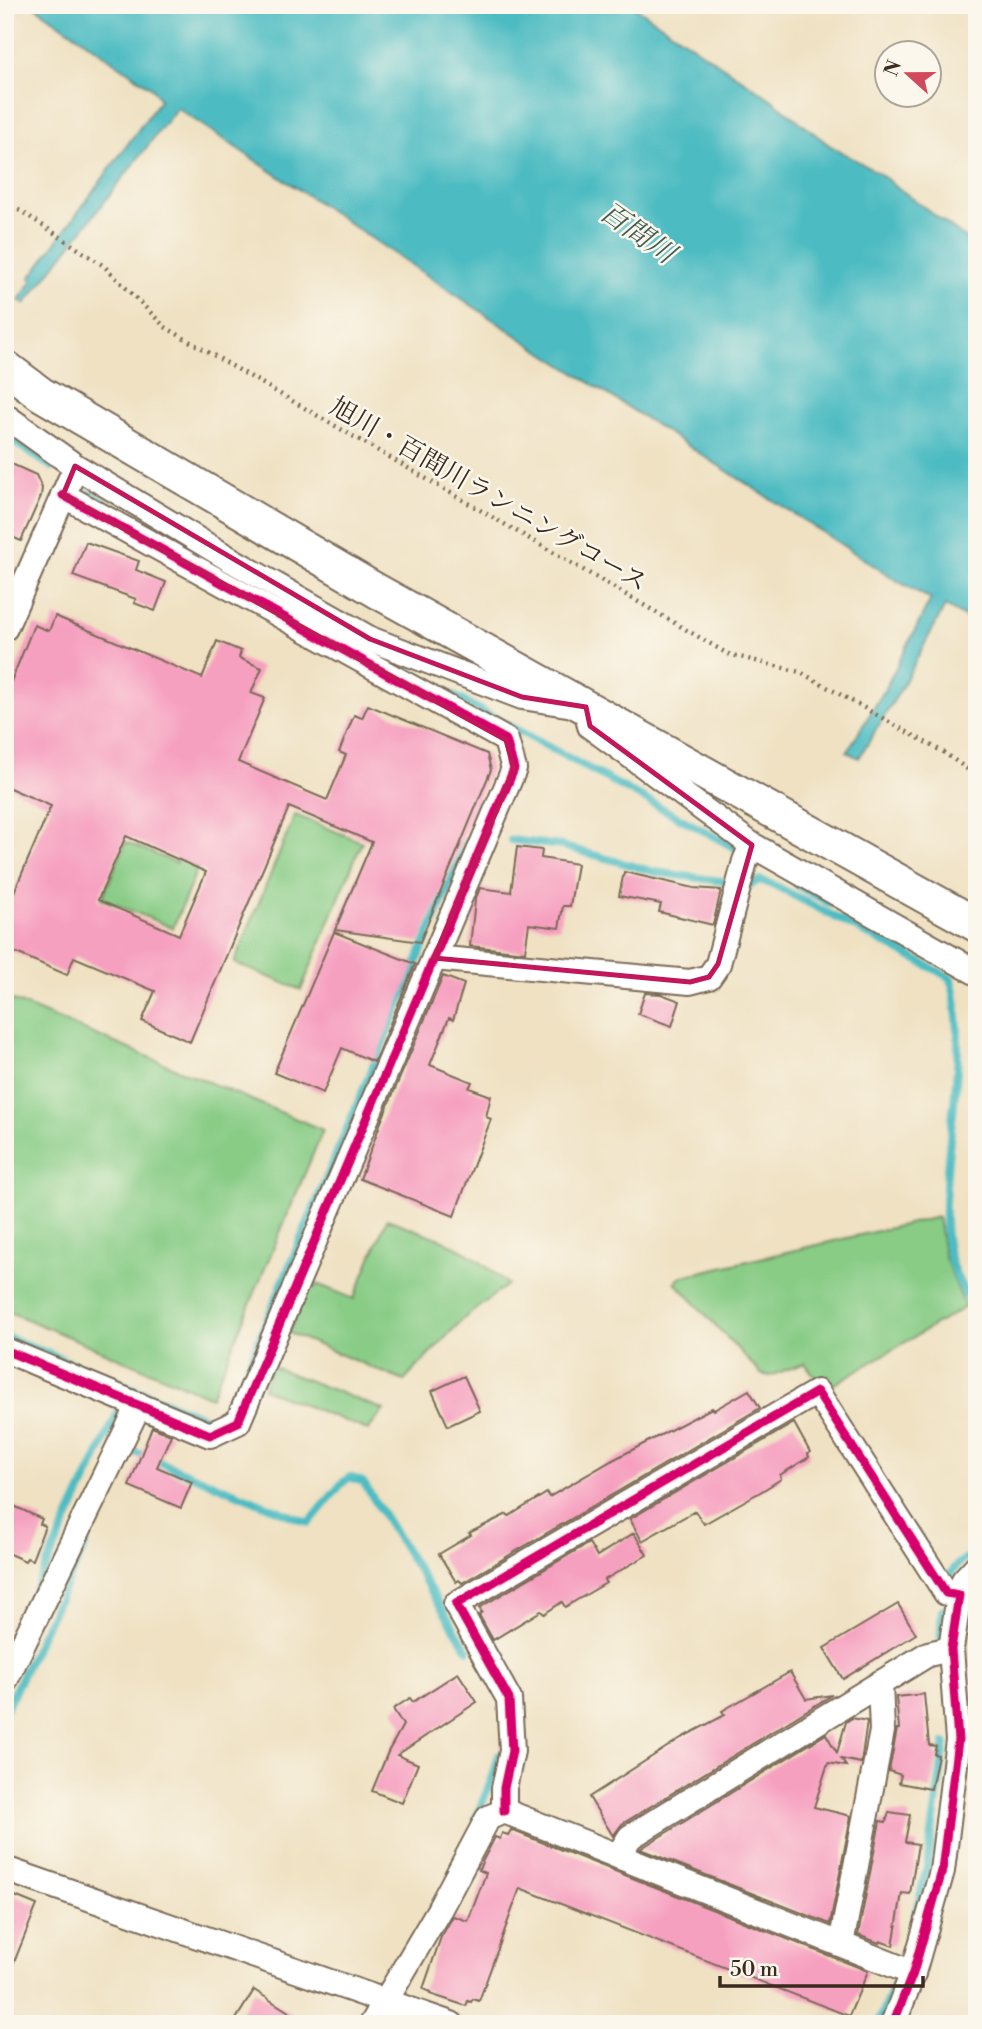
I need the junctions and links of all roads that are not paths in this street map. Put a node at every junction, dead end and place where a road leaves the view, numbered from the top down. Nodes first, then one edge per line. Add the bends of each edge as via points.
1 (5, 367) edge
2 (5, 416) edge
3 (75, 466) junction
4 (63, 495) junction
5 (5, 628) edge
6 (365, 650) junction
7 (586, 707) junction
8 (752, 845) junction
9 (977, 925) edge
10 (434, 958) junction
11 (977, 973) edge
12 (5, 1350) edge
13 (139, 1405) junction
14 (977, 1566) edge
15 (959, 1595) junction
16 (943, 1650) junction
17 (5, 1681) edge
18 (880, 1683) junction
19 (504, 1811) junction
20 (618, 1856) junction
21 (5, 1869) edge
22 (841, 1944) junction
23 (913, 1973) junction
24 (385, 2001) junction
25 (372, 2024) edge
26 (451, 2024) edge
27 (893, 2024) edge

1 - 7 street via 41,394 377,591
2 - 3 street
3 - 4 street
3 - 6 street via 228,558
4 - 5 street
4 - 6 street
6 - 7 street via 522,698
6 - 10 street via 506,740 514,769
7 - 8 street via 590,726
7 - 9 street
8 - 10 street via 718,964 709,977 690,982
8 - 11 street
10 - 13 street via 238,1422 210,1435
12 - 13 street
13 - 17 street
14 - 15 street via 964,1580
15 - 16 street
15 - 19 street via 946,1593 817,1392 456,1604 509,1699 512,1751
16 - 18 street
16 - 23 street via 958,1740 942,1871
18 - 20 street via 630,1837
18 - 22 street via 883,1731
19 - 20 street
19 - 24 street via 488,1818
20 - 22 street
21 - 24 street
22 - 23 street
23 - 27 street
24 - 25 street
24 - 26 street

